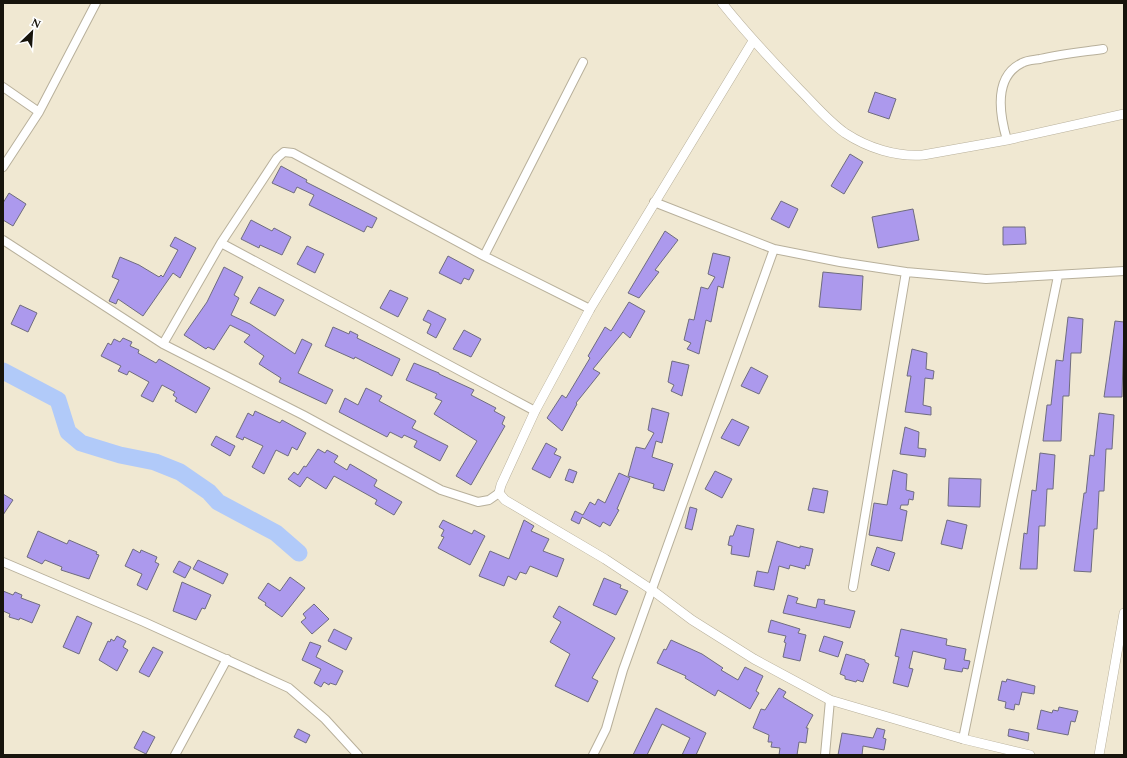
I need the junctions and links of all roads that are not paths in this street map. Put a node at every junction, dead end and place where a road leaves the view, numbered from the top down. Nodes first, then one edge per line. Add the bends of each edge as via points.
1 (96, 3) edge
2 (722, 3) edge
3 (753, 41) junction
4 (1103, 49) dead end
5 (583, 62) dead end
6 (3, 87) edge
7 (39, 112) junction
8 (1124, 114) edge
9 (1007, 140) junction
10 (3, 167) edge
11 (654, 202) junction
12 (3, 240) edge
13 (221, 243) junction
14 (774, 249) junction
15 (484, 256) junction
16 (906, 272) junction
17 (1124, 272) edge
18 (1058, 276) junction
19 (590, 310) junction
20 (163, 344) junction
21 (535, 411) junction
22 (499, 493) junction
23 (3, 562) edge
24 (853, 587) dead end
25 (652, 590) junction
26 (1124, 613) edge
27 (1121, 645) edge
28 (227, 659) junction
29 (830, 700) junction
30 (963, 739) junction
31 (175, 755) edge
32 (358, 755) edge
33 (593, 755) edge
34 (825, 755) edge
35 (1030, 755) edge
36 (1099, 755) edge

1 - 7 street
2 - 3 street
3 - 9 street via 825,116 846,133 867,144 893,154 909,156
3 - 11 street
4 - 9 street via 1022,62 1012,70 1002,89 1001,109
5 - 15 street
6 - 7 street
7 - 10 street
8 - 9 street
11 - 14 street
11 - 19 street
12 - 20 street
13 - 15 street via 277,158 284,152 293,153
13 - 20 street
13 - 21 street
14 - 16 street
14 - 25 street
15 - 19 street
16 - 18 street via 986,279
16 - 24 street
17 - 18 street
18 - 30 street
19 - 21 street
20 - 22 street via 303,415 441,490 478,502 489,500
21 - 22 street
22 - 25 street via 506,500
23 - 28 street
25 - 29 street via 692,620 754,659
25 - 33 street via 623,670 606,729
26 - 27 street
27 - 36 street
28 - 31 street
28 - 32 street via 289,688 325,719
29 - 30 street
29 - 34 street
30 - 35 street

